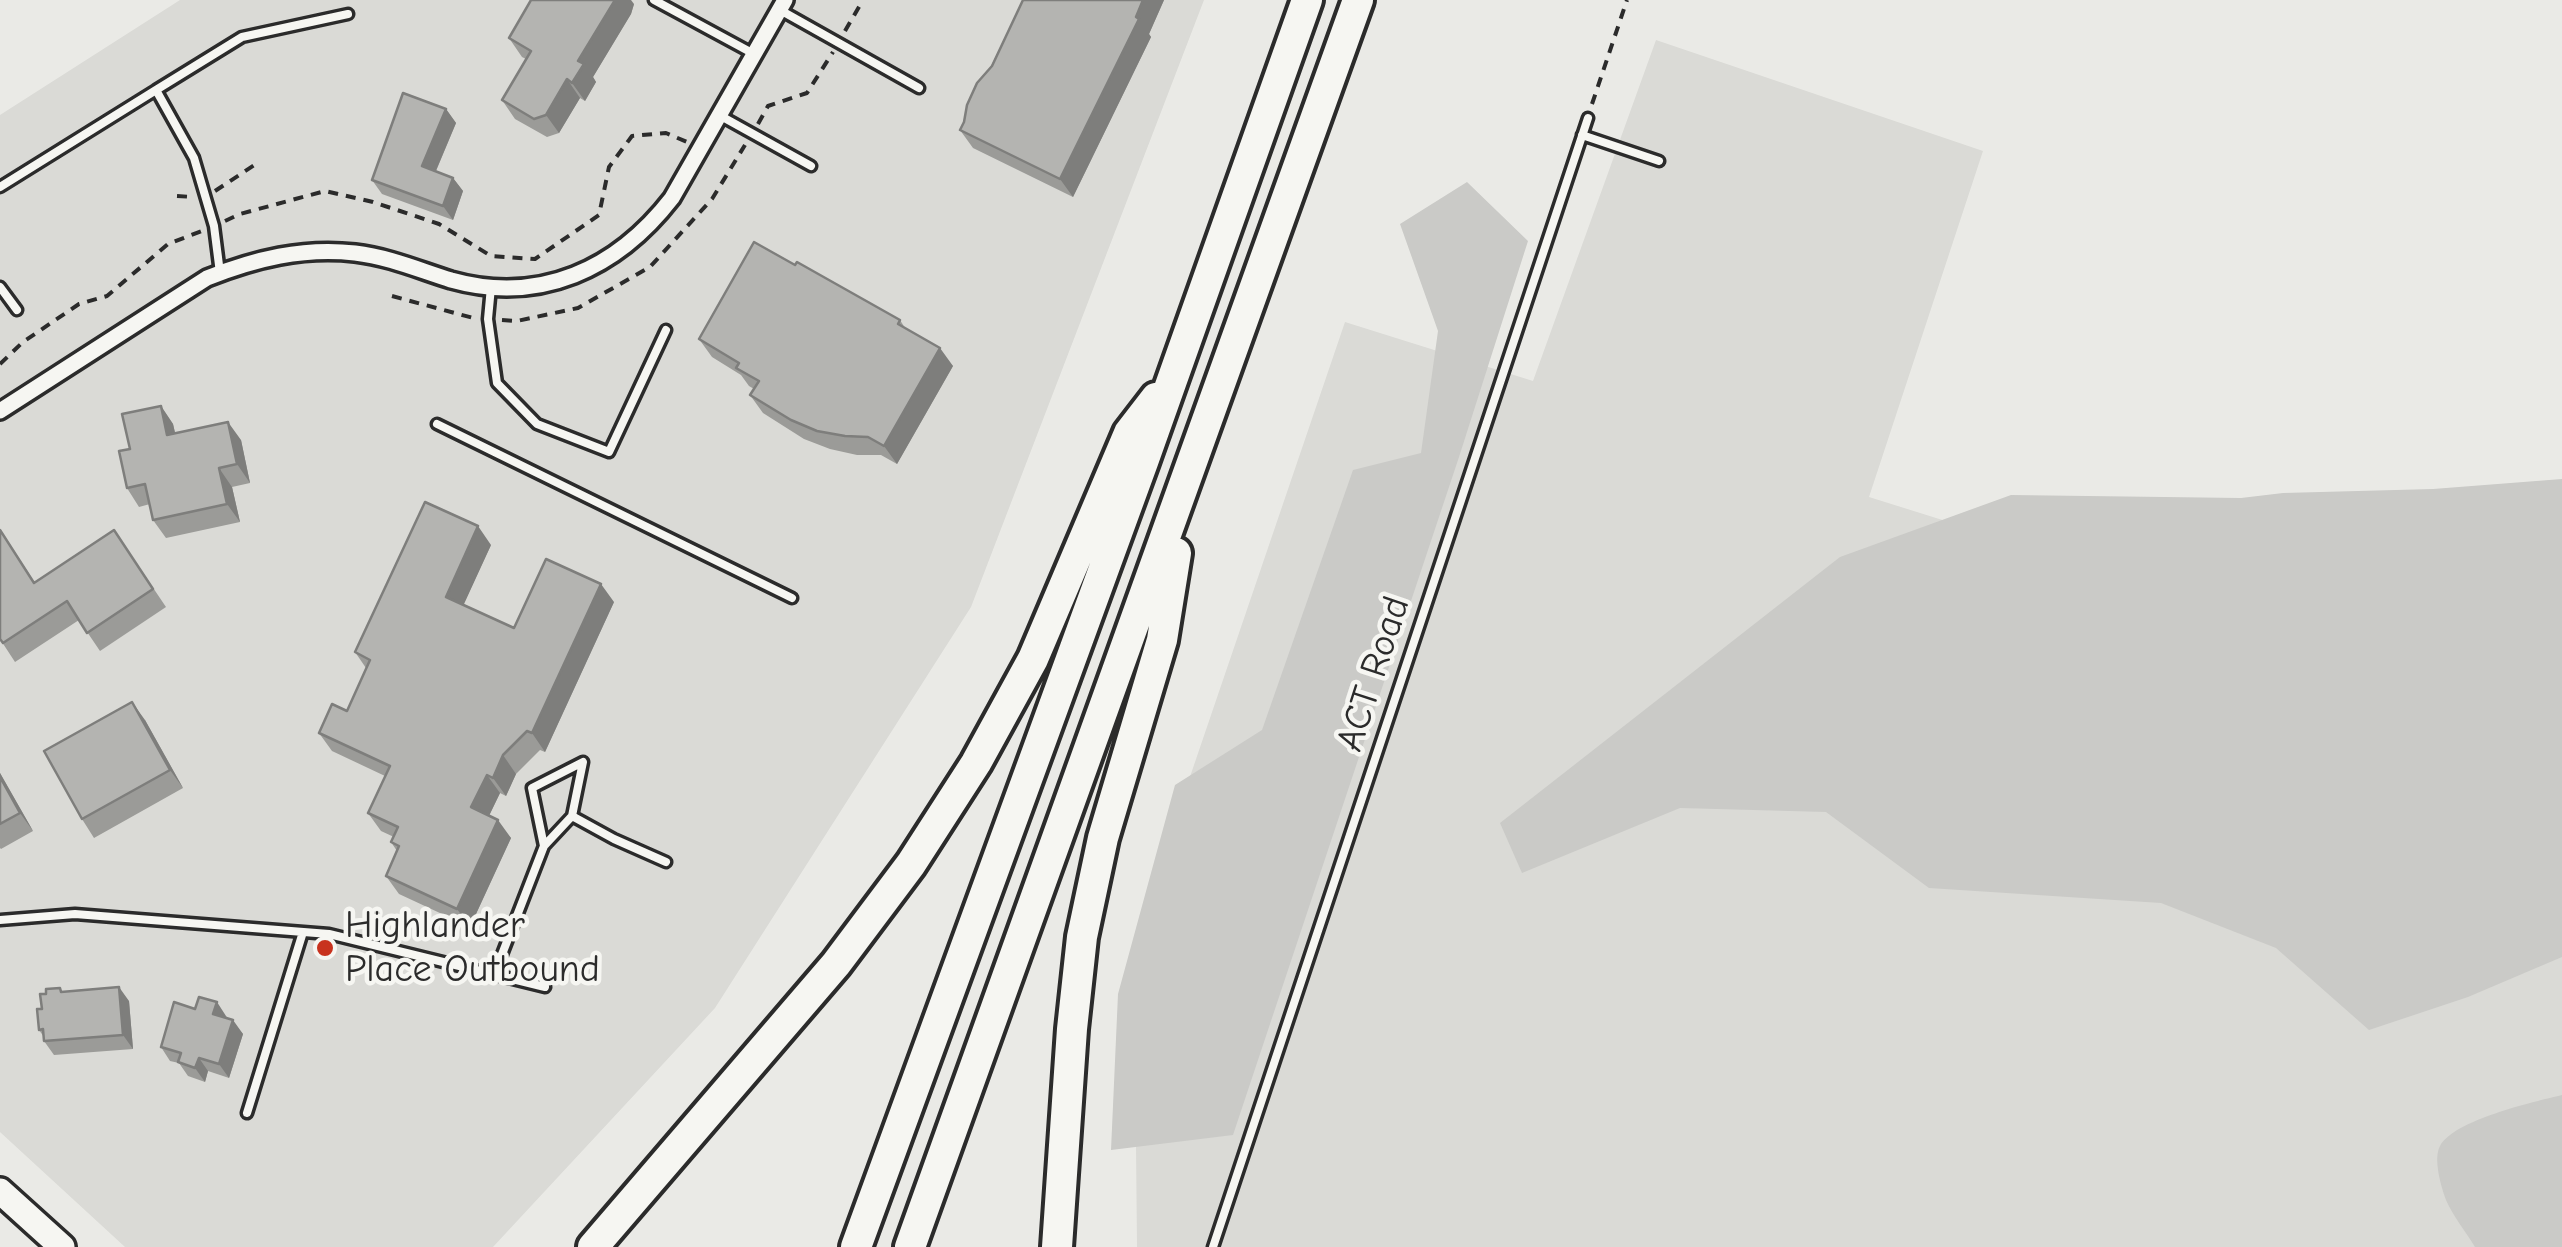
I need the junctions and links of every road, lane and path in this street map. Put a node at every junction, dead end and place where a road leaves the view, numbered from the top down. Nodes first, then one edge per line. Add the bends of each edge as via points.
1 (654, 0) edge
2 (862, 0) edge
3 (1307, 0) edge
4 (1358, 0) edge
5 (1627, 0) edge
6 (782, 5) edge
7 (348, 14) dead end
8 (838, 42) junction
9 (754, 54) junction
10 (919, 88) dead end
11 (156, 90) junction
12 (719, 115) junction
13 (1588, 118) joint
14 (752, 133) junction
15 (1582, 135) junction
16 (700, 148) junction
17 (1659, 160) dead end
18 (256, 164) dead end
19 (811, 166) dead end
20 (0, 187) edge
21 (178, 196) dead end
22 (206, 198) junction
23 (214, 226) junction
24 (220, 272) junction
25 (0, 287) edge
26 (491, 287) junction
27 (18, 310) dead end
28 (666, 330) dead end
29 (0, 364) edge
30 (1174, 376) junction
31 (0, 411) edge
32 (437, 424) dead end
33 (1187, 482) junction
34 (792, 598) dead end
35 (572, 816) junction
36 (544, 846) junction
37 (666, 862) dead end
38 (0, 920) edge
39 (304, 932) junction
40 (494, 975) junction
41 (545, 987) dead end
42 (247, 1113) dead end
43 (0, 1191) edge
44 (62, 1247) edge
45 (593, 1247) edge
46 (856, 1247) edge
47 (910, 1247) edge
48 (1057, 1247) edge
49 (1214, 1247) edge

1 - 9 lane
2 - 8 path
3 - 30 highway
4 - 33 highway
5 - 13 path
6 - 8 lane
6 - 9 street
7 - 11 lane via 242,36
8 - 10 lane
8 - 14 path via 808,94 768,106
9 - 12 street
11 - 20 lane
11 - 22 lane via 194,158
12 - 14 lane
12 - 16 street
13 - 15 lane, ACT Road
14 - 19 lane
15 - 17 lane
15 - 49 lane, ACT Road
16 - 23 path via 666,133 632,136 609,167 598,215 534,259 491,256 439,224 326,191
16 - 26 street via 655,220 608,260 552,283
18 - 22 path
21 - 22 path
22 - 23 lane
23 - 24 lane
23 - 29 path via 168,244 107,296 79,304
24 - 26 street via 279,255 355,253
24 - 31 street
25 - 27 lane
26 - 28 lane via 488,319 498,383 537,424 609,452
30 - 45 highway via 1129,433 1032,658 911,864 836,964
30 - 46 highway
32 - 34 lane
33 - 47 highway
33 - 48 highway via 1162,640 1082,937
35 - 36 lane
35 - 36 lane via 583,762 532,788
35 - 37 lane
36 - 40 lane
38 - 39 lane via 75,914
39 - 40 lane
39 - 42 lane
40 - 41 lane
43 - 44 main road

